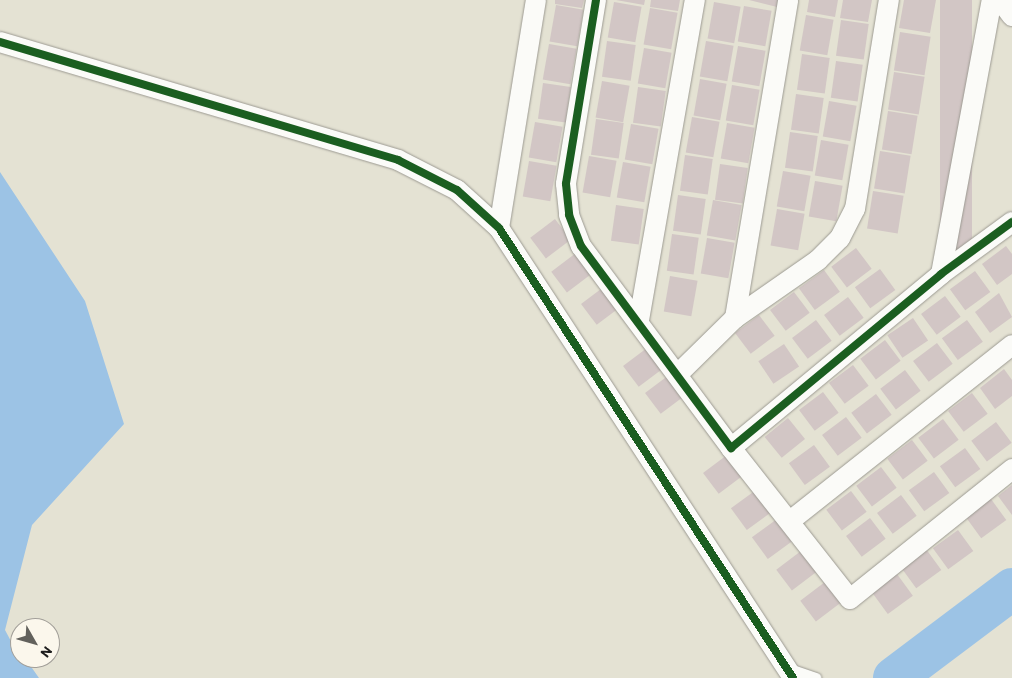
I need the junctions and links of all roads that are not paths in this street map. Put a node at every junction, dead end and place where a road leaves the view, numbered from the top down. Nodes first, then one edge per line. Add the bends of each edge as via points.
1 (536, 0) edge
2 (596, 0) edge
3 (695, 0) edge
4 (788, 0) edge
5 (889, 0) edge
6 (992, 0) edge
7 (1000, 0) edge
8 (1012, 16) edge
9 (0, 42) edge
10 (1012, 222) edge
11 (499, 228) junction
12 (941, 274) junction
13 (734, 318) junction
14 (639, 320) junction
15 (1012, 345) edge
16 (678, 374) junction
17 (731, 448) junction
18 (1012, 469) edge
19 (790, 521) junction
20 (790, 673) edge
21 (816, 678) edge

1 - 11 street
2 - 14 street via 566,184 569,215 581,246
3 - 14 street
4 - 13 street
5 - 13 street via 855,209 840,238 818,260
6 - 12 street
7 - 8 street
9 - 11 street via 398,160 457,190
10 - 12 street
11 - 20 street
12 - 17 street
13 - 16 street
14 - 16 street
15 - 19 street
16 - 17 street
17 - 19 street
18 - 19 street via 850,599
20 - 21 lane

